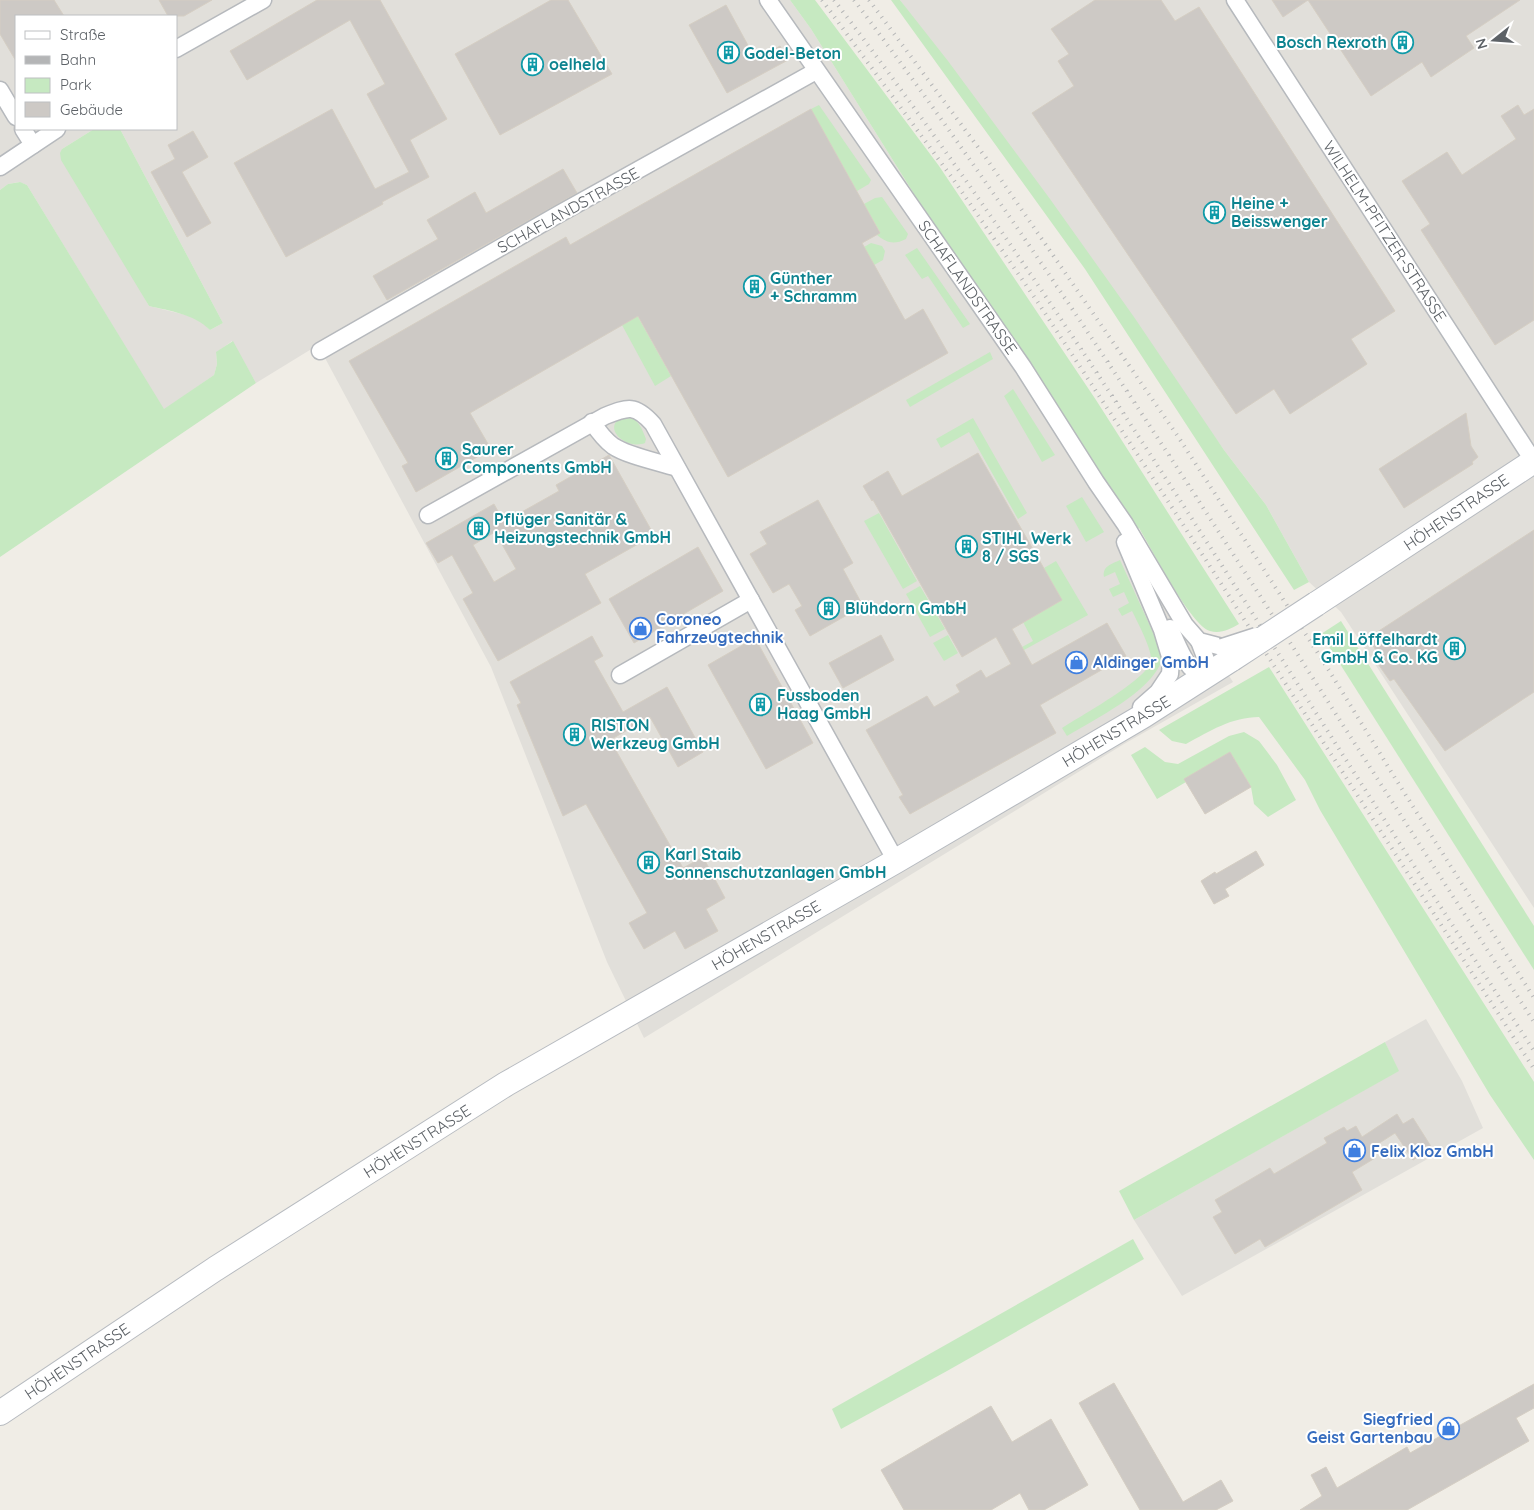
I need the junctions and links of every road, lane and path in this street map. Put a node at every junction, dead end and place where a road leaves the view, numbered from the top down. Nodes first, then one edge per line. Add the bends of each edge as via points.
1 (263, 0) edge
2 (768, 0) edge
3 (1235, 0) edge
4 (178, 48) edge
5 (816, 71) junction
6 (0, 90) edge
7 (15, 116) edge
8 (24, 130) edge
9 (56, 130) edge
10 (33, 145) junction
11 (0, 167) edge
12 (320, 351) dead end
13 (592, 422) junction
14 (1534, 462) edge
15 (677, 468) junction
16 (1096, 482) junction
17 (428, 515) dead end
18 (1131, 553) junction
19 (751, 600) junction
20 (1199, 641) junction
21 (1227, 653) junction
22 (1211, 672) junction
23 (620, 675) dead end
24 (1103, 739) junction
25 (896, 862) junction
26 (0, 1413) edge

1 - 4 street
2 - 5 street, SCHAFLANDSTRASSE
3 - 14 street, WILHELM-PFITZER-STRASSE
5 - 12 street, SCHAFLANDSTRASSE
5 - 16 street, SCHAFLANDSTRASSE via 1023,368
6 - 7 street
8 - 10 street
9 - 10 street
10 - 11 street
13 - 15 street via 613,446 624,452
13 - 15 street via 621,410 642,412 653,424
13 - 17 street
14 - 21 main road, HÖHENSTRASSE, bridge via 1277,630
15 - 19 street
16 - 18 street, SCHAFLANDSTRASSE
16 - 20 street, SCHAFLANDSTRASSE via 1185,625
18 - 22 street, SCHAFLANDSTRASSE via 1186,661 1193,670
18 - 24 street, SCHAFLANDSTRASSE via 1172,660 1170,674 1158,692
19 - 23 street
19 - 25 street
20 - 21 street
20 - 22 street, SCHAFLANDSTRASSE
21 - 22 main road, HÖHENSTRASSE
22 - 24 main road, HÖHENSTRASSE
24 - 25 main road, HÖHENSTRASSE
25 - 26 main road, HÖHENSTRASSE via 506,1084 215,1269

